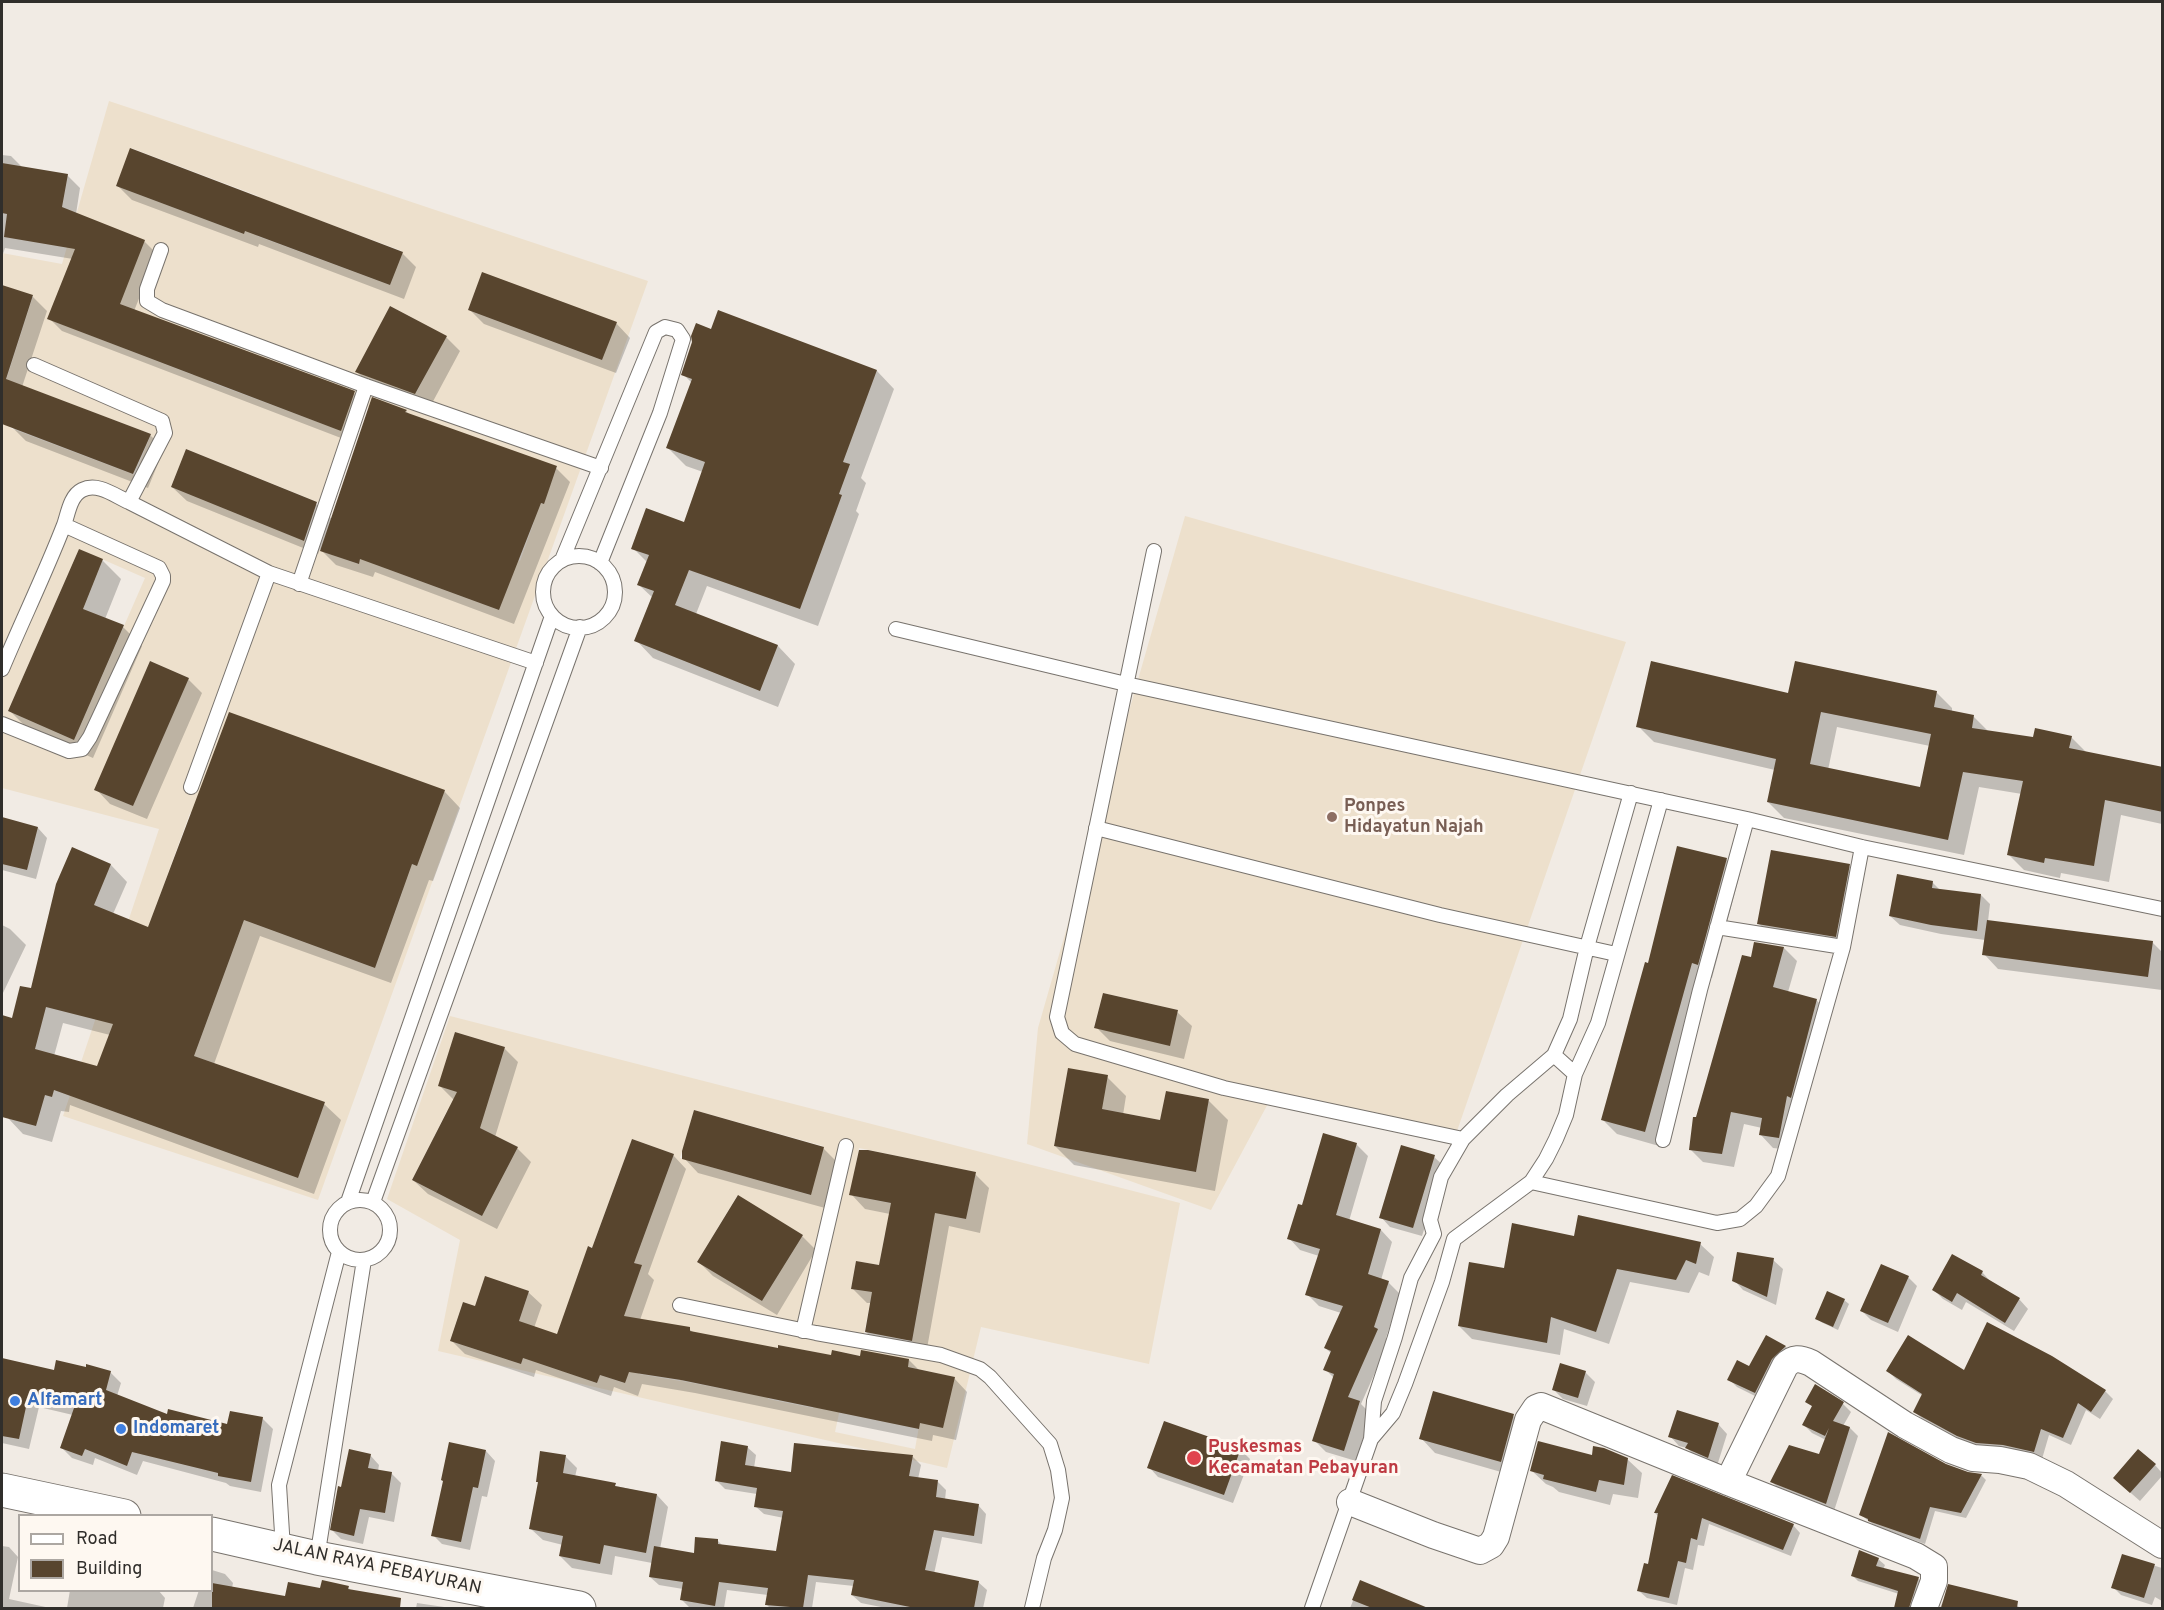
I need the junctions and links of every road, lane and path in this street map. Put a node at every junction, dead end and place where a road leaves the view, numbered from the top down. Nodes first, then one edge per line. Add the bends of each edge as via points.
1 (161, 250) dead end
2 (34, 365) dead end
3 (366, 386) junction
4 (601, 468) junction
5 (129, 502) junction
6 (64, 525) junction
7 (1154, 552) dead end
8 (562, 560) junction
9 (600, 563) junction
10 (269, 573) junction
11 (299, 584) junction
12 (552, 616) junction
13 (580, 627) junction
14 (896, 629) dead end
15 (536, 663) junction
16 (2, 669) edge
17 (1126, 684) junction
18 (2, 724) edge
19 (191, 787) dead end
20 (1631, 793) junction
21 (1661, 800) junction
22 (1747, 819) junction
23 (1096, 828) junction
24 (1862, 847) junction
25 (2163, 909) edge
26 (1717, 927) junction
27 (1587, 947) junction
28 (1843, 947) junction
29 (1616, 954) junction
30 (1554, 1055) junction
31 (1575, 1074) junction
32 (1463, 1139) junction
33 (1663, 1140) dead end
34 (846, 1146) dead end
35 (1531, 1182) junction
36 (348, 1202) junction
37 (373, 1202) junction
38 (1434, 1234) junction
39 (1454, 1239) junction
40 (339, 1252) junction
41 (364, 1260) junction
42 (680, 1305) dead end
43 (803, 1330) junction
44 (1371, 1439) junction
45 (1728, 1482) junction
46 (2, 1490) edge
47 (1350, 1502) junction
48 (119, 1514) edge
49 (213, 1534) edge
50 (2163, 1545) edge
51 (283, 1549) junction
52 (317, 1558) junction
53 (558, 1606) edge
54 (1032, 1608) edge
55 (1312, 1608) edge
56 (1924, 1608) edge

1 - 3 lane via 147,289 147,301
2 - 5 lane via 162,421 165,433
3 - 4 lane
3 - 11 lane
4 - 8 lane
4 - 9 lane via 656,332 665,327 676,330 684,339 660,414
5 - 6 lane via 100,488 85,488 73,497
5 - 10 lane
6 - 16 lane
6 - 18 lane via 159,568 163,581 82,749 69,751
7 - 17 lane
8 - 9 lane via 576,557
8 - 12 lane via 545,581 543,594
9 - 13 lane via 614,583 612,608 595,625
10 - 11 lane
10 - 19 lane
11 - 15 lane
12 - 13 lane via 561,624
12 - 15 lane
13 - 37 lane
14 - 17 lane
15 - 36 lane
17 - 20 lane
17 - 23 lane
20 - 21 lane
20 - 27 lane
21 - 22 lane
21 - 29 lane
22 - 24 lane
22 - 26 lane
23 - 27 lane via 1440,915
23 - 32 lane via 1057,1017 1062,1033 1075,1044 1224,1088
24 - 25 lane
24 - 28 lane
26 - 28 lane
26 - 33 lane
27 - 29 lane
27 - 30 lane via 1570,1018
28 - 35 lane via 1778,1176 1756,1206 1740,1219 1717,1223
29 - 31 lane via 1598,1023
30 - 31 lane
30 - 32 lane
31 - 35 lane via 1566,1115
32 - 38 lane via 1441,1177 1430,1220
34 - 43 lane
35 - 39 lane
36 - 37 lane
36 - 40 lane via 333,1215 330,1224 333,1244
37 - 41 lane via 388,1219 390,1234 384,1248
38 - 39 lane
38 - 44 lane via 1411,1278 1374,1401
39 - 44 lane via 1393,1413
40 - 41 lane via 351,1259
40 - 51 lane via 279,1485
41 - 52 lane
42 - 43 lane
43 - 54 lane via 941,1355 980,1369 1050,1444 1062,1498
44 - 47 lane
45 - 47 street via 1541,1406 1528,1420 1496,1537 1480,1551
45 - 50 street via 1785,1366 1797,1358 1951,1450 1973,1458 2029,1466 2066,1484
45 - 56 street via 1916,1556 1934,1567 1934,1581
46 - 48 main road
47 - 55 lane
49 - 51 main road, JALAN RAYA PEBAYURAN
51 - 52 main road, JALAN RAYA PEBAYURAN
52 - 53 main road, JALAN RAYA PEBAYURAN

